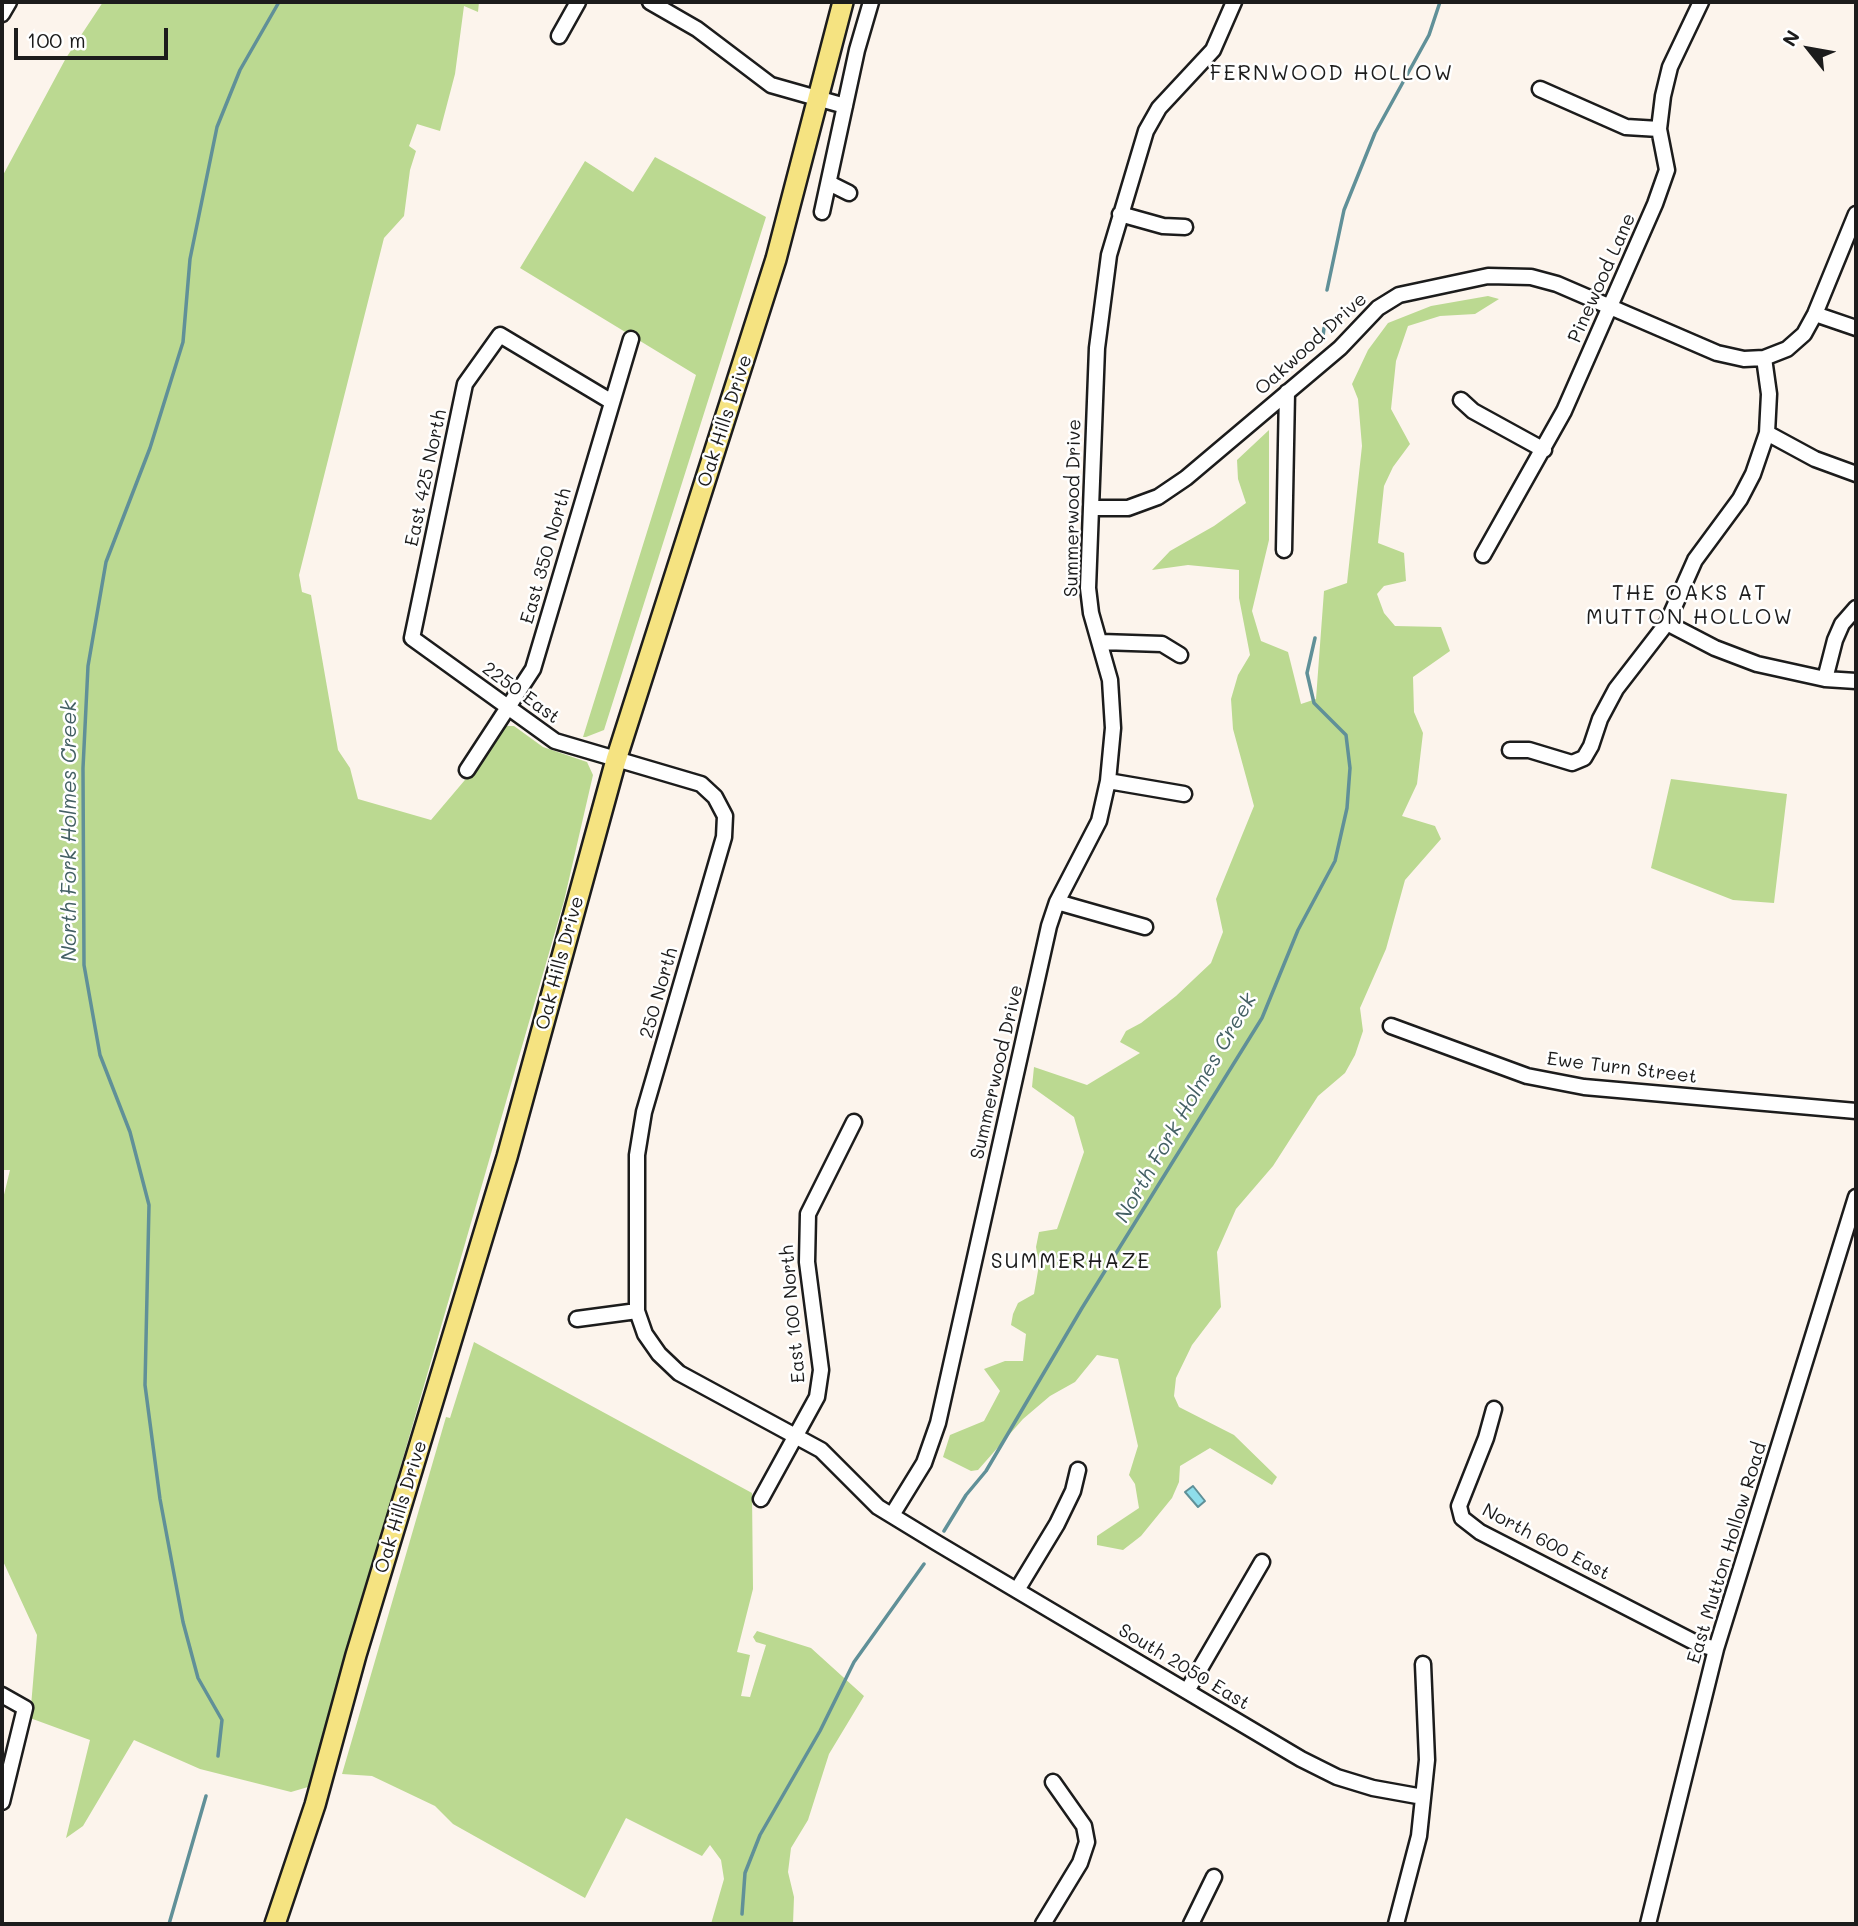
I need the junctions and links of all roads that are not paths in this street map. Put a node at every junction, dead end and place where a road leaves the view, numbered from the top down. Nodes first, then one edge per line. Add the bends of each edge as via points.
1 (9, 2) edge
2 (578, 2) edge
3 (650, 2) edge
4 (842, 2) edge
5 (871, 2) edge
6 (1234, 2) edge
7 (1700, 2) edge
8 (2, 14) edge
9 (559, 36) dead end
10 (1540, 89) dead end
11 (816, 99) junction
12 (845, 106) junction
13 (1660, 129) junction
14 (829, 183) junction
15 (849, 193) dead end
16 (822, 212) dead end
17 (1120, 214) junction
18 (1856, 214) edge
19 (1185, 227) dead end
20 (1610, 307) junction
21 (1815, 314) junction
22 (1856, 328) edge
23 (631, 339) dead end
24 (1764, 358) junction
25 (1287, 392) junction
26 (1461, 400) dead end
27 (612, 402) junction
28 (1767, 433) junction
29 (1544, 450) junction
30 (1856, 474) edge
31 (1091, 508) junction
32 (1284, 550) dead end
33 (1483, 555) dead end
34 (1856, 608) edge
35 (1667, 623) junction
36 (412, 638) joint
37 (1101, 642) junction
38 (1180, 655) dead end
39 (1825, 678) junction
40 (1856, 681) edge
41 (509, 708) junction
42 (1510, 750) dead end
43 (616, 760) junction
44 (467, 770) dead end
45 (1108, 781) junction
46 (1184, 794) dead end
47 (1057, 902) junction
48 (1145, 927) dead end
49 (1391, 1026) dead end
50 (1856, 1111) edge
51 (854, 1122) dead end
52 (1856, 1197) edge
53 (1852, 1232) edge
54 (637, 1311) junction
55 (577, 1319) dead end
56 (1494, 1409) dead end
57 (796, 1437) junction
58 (1078, 1469) dead end
59 (761, 1499) dead end
60 (891, 1515) junction
61 (1262, 1562) dead end
62 (1017, 1590) junction
63 (1716, 1649) junction
64 (1423, 1664) dead end
65 (1187, 1691) junction
66 (2, 1695) edge
67 (1054, 1782) dead end
68 (1423, 1797) junction
69 (2, 1802) edge
70 (1214, 1877) dead end
71 (275, 1924) edge
72 (1043, 1924) edge
73 (1191, 1924) edge
74 (1396, 1924) edge
75 (1648, 1924) edge

1 - 8 street
2 - 9 street
3 - 11 street via 697,29 771,85
4 - 11 main road, Oak Hills Drive
5 - 12 street
6 - 17 street, Summerwood Drive via 1213,50 1159,108 1146,131
7 - 13 street, Pinewood Lane via 1670,67
10 - 13 street via 1626,127
11 - 12 street
11 - 43 main road, Oak Hills Drive via 776,260
12 - 14 street
13 - 20 street, Pinewood Lane via 1667,170
14 - 15 street
14 - 16 street
17 - 19 street
17 - 31 street, Summerwood Drive via 1101,303
18 - 21 street
20 - 24 street, Oakwood Drive via 1717,353
20 - 25 street, Oakwood Drive via 1557,284 1509,275 1399,295 1378,308 1340,348
20 - 29 street, Pinewood Lane
21 - 22 street
21 - 24 street via 1804,334 1787,349
23 - 27 street, East 350 North
24 - 28 street via 1769,394
25 - 31 street, Oakwood Drive via 1158,497 1128,508
25 - 32 street
26 - 29 street
27 - 36 street, East 425 North via 500,335 465,384
27 - 41 street, East 350 North via 533,669
28 - 30 street via 1815,459
28 - 35 street via 1741,499 1695,560
29 - 33 street, Pinewood Lane
31 - 37 street, Summerwood Drive via 1087,588
34 - 39 street via 1842,624
35 - 39 street via 1757,664
35 - 42 street via 1616,689 1584,758 1572,763 1529,750
36 - 41 street, 2250 East
37 - 38 street via 1162,644
37 - 45 street, Summerwood Drive via 1113,728
39 - 40 street
41 - 43 street, 2250 East via 555,741
41 - 44 street, East 350 North
43 - 54 street, 250 North via 701,785 715,797 725,816 724,836 644,1112 637,1154
43 - 71 main road, Oak Hills Drive via 507,1157 315,1805
45 - 46 street
45 - 47 street, Summerwood Drive via 1099,821
47 - 48 street
47 - 60 street, Summerwood Drive via 938,1423 923,1463
49 - 50 street, Ewe Turn Street via 1527,1076 1584,1087
51 - 57 street, East 100 North via 808,1214 807,1262 821,1370 817,1397
52 - 53 street, East Mutton Hollow Road
53 - 63 street, East Mutton Hollow Road
54 - 55 street
54 - 57 street, South 2050 East via 645,1334 679,1373
56 - 63 street, North 600 East via 1459,1506 1462,1518 1493,1539
57 - 59 street, East 100 North
57 - 60 street, South 2050 East via 821,1450 863,1494
58 - 62 street via 1057,1524
60 - 62 street, South 2050 East
61 - 65 street
62 - 65 street, South 2050 East
63 - 75 street, East Mutton Hollow Road
64 - 68 street via 1427,1760
65 - 68 street, South 2050 East via 1337,1777
66 - 69 street via 25,1707
67 - 72 street via 1083,1826 1087,1842 1080,1863
68 - 74 street via 1419,1836
70 - 73 street

